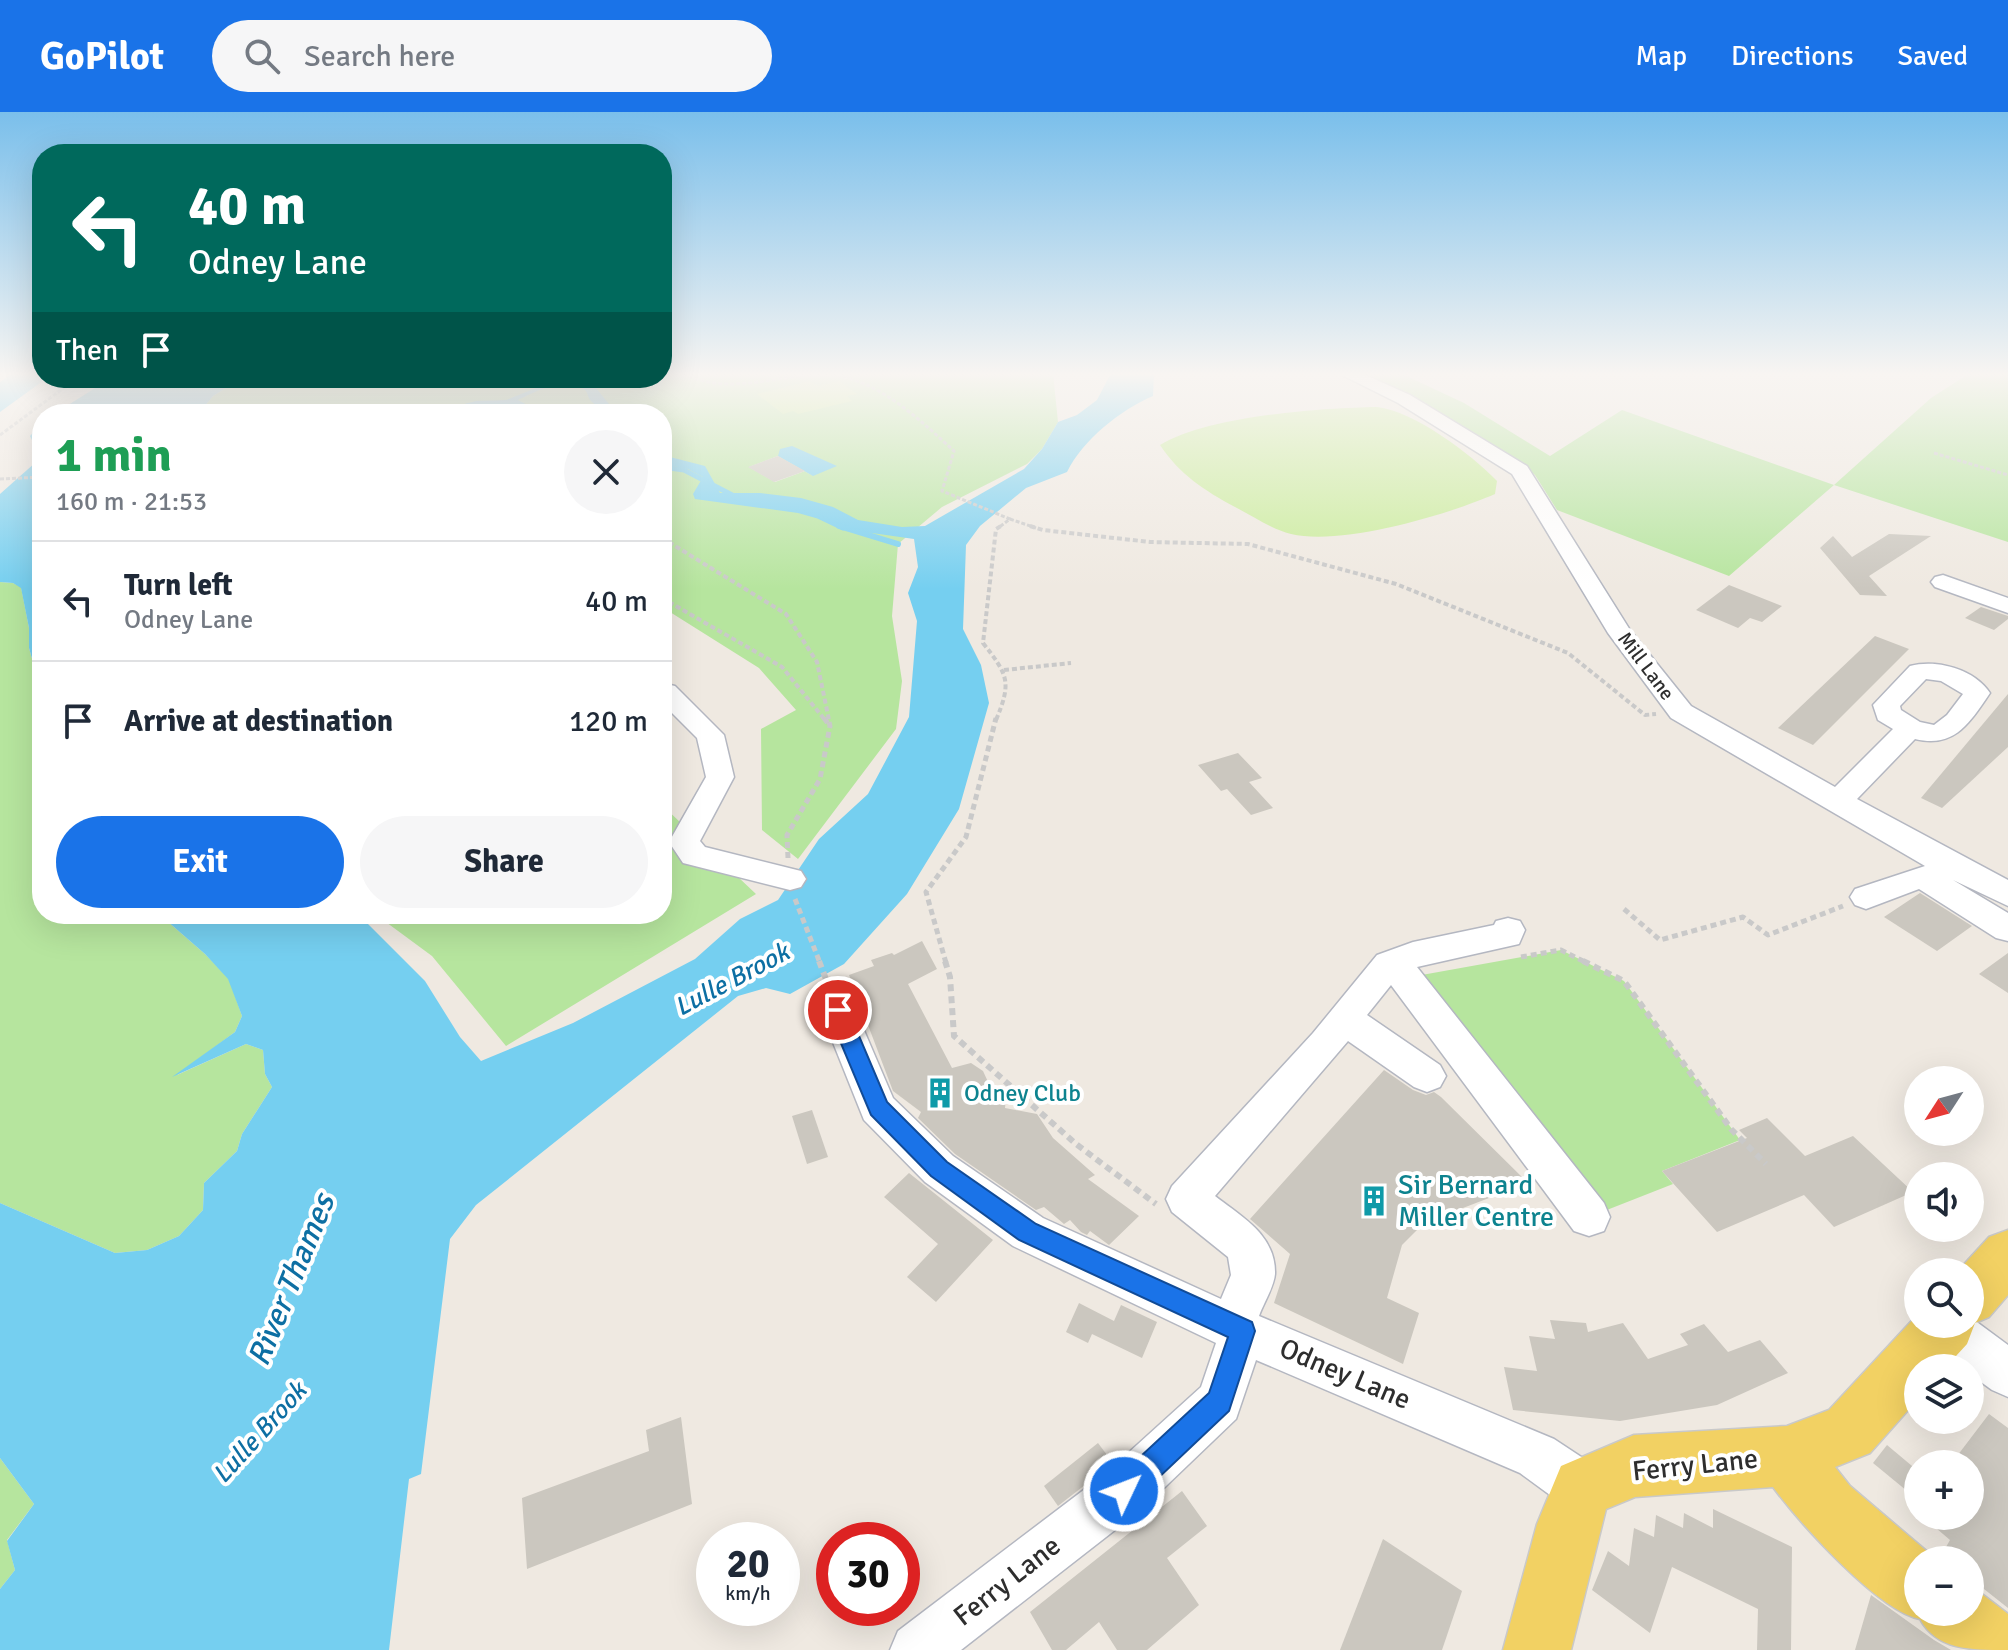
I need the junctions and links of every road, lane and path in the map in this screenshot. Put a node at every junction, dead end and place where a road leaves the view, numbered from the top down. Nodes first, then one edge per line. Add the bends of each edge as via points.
1 (947, 445) edge
2 (1479, 445) edge
3 (1934, 453) dead end
4 (2008, 475) edge
5 (32, 478) edge
6 (0, 479) edge
7 (1010, 519) junction
8 (672, 544) edge
9 (1942, 583) dead end
10 (672, 604) edge
11 (2008, 606) edge
12 (1071, 663) dead end
13 (1004, 670) junction
14 (672, 701) edge
15 (1681, 712) junction
16 (830, 726) junction
17 (1910, 728) dead end
18 (1837, 802) junction
19 (791, 885) junction
20 (2008, 894) edge
21 (1866, 897) joint
22 (1624, 909) dead end
23 (2008, 929) edge
24 (1511, 944) joint
25 (1393, 962) junction
26 (838, 1010) joint
27 (1344, 1019) junction
28 (1427, 1076) dead end
29 (1766, 1164) dead end
30 (1187, 1199) junction
31 (1589, 1217) dead end
32 (1984, 1315) edge
33 (1237, 1329) junction
34 (1939, 1338) edge
35 (2008, 1374) edge
36 (1787, 1456) junction
37 (1583, 1488) junction
38 (1904, 1575) edge
39 (1968, 1626) edge
40 (917, 1650) edge
41 (1537, 1650) edge
42 (2000, 1650) edge

1 - 7 path via 954,451 942,491
2 - 15 street, Mill Lane via 1520,470 1620,633
3 - 4 path
5 - 6 path
7 - 13 path via 996,529 983,643
7 - 15 path via 1043,530 1150,542 1248,544 1396,584 1568,653 1645,715
8 - 16 path via 786,614 817,662
9 - 11 street
10 - 16 path via 782,667
12 - 13 path
13 - 30 path via 1005,698 966,837 926,892 950,977 954,1036 1076,1144 1160,1207
14 - 19 street via 710,735 720,777 684,842 694,855
15 - 18 street, Mill Lane
16 - 19 path via 820,779 787,835
17 - 18 street
18 - 20 street, Mill Lane
19 - 26 path
21 - 22 path via 1768,935 1743,917 1660,940
21 - 23 street via 1922,876
24 - 25 street via 1507,935
24 - 29 path via 1561,950 1624,981 1731,1129
25 - 27 street
25 - 31 street
26 - 33 street, Odney Lane via 878,1108 939,1169 1028,1232
27 - 28 street
27 - 30 street
30 - 33 street, Ferry Lane via 1247,1246 1253,1275
32 - 35 street
33 - 37 street, Odney Lane via 1537,1456
33 - 40 street, Ferry Lane via 1219,1402 1124,1491
34 - 36 main road, Ferry Lane via 1849,1432
36 - 37 main road, Ferry Lane via 1634,1466
36 - 38 main road via 1828,1508
37 - 41 main road
39 - 42 main road

